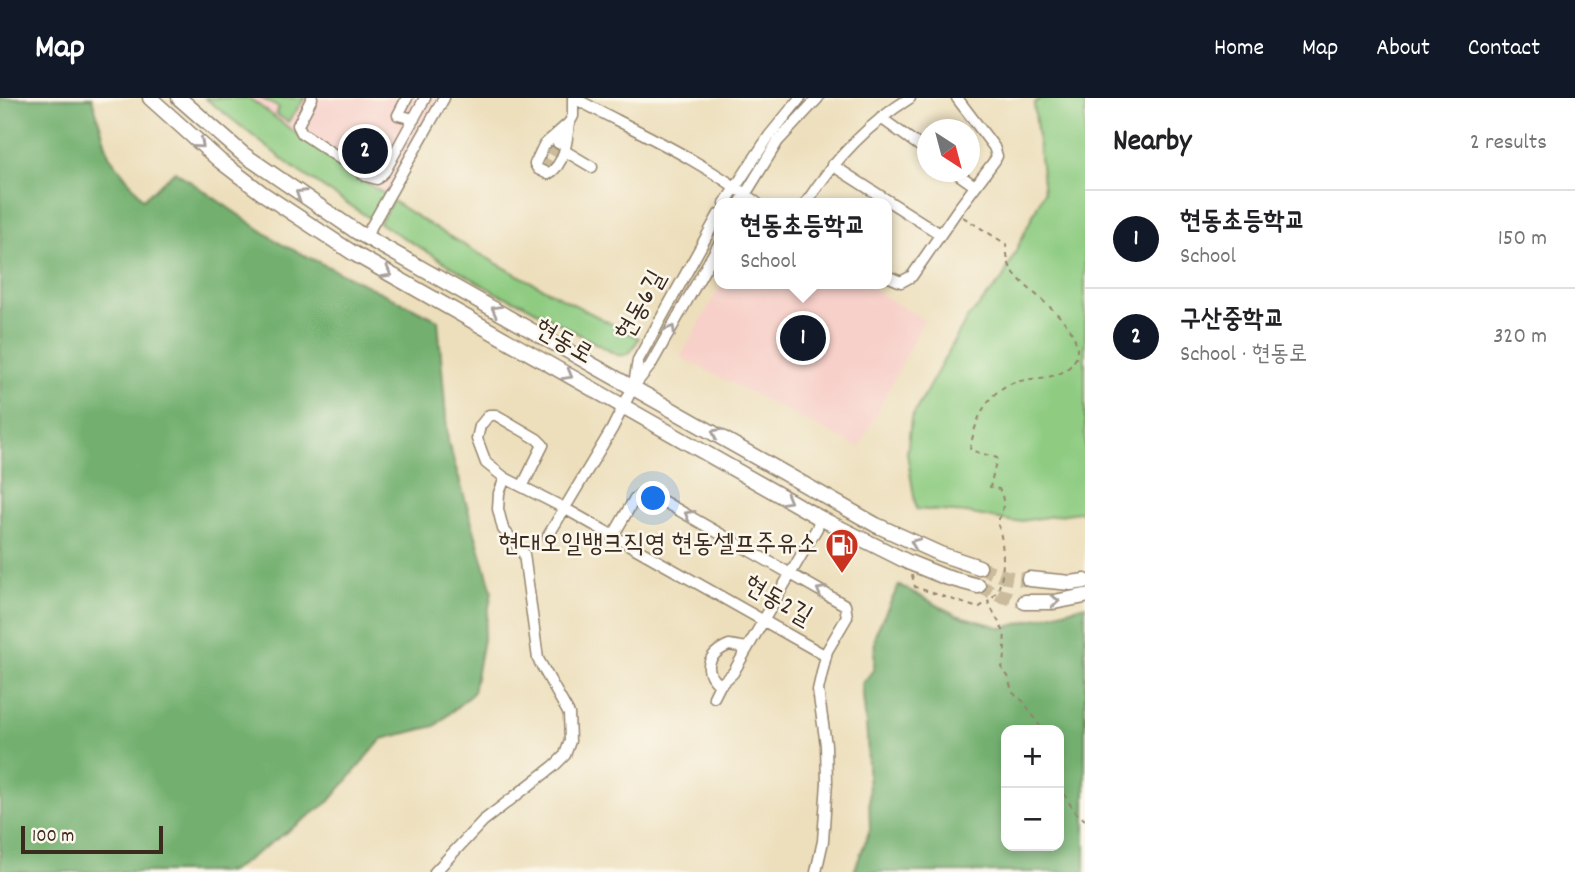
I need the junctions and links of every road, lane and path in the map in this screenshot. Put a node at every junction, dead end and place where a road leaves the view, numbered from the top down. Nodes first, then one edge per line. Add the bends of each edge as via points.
1 (150, 98) edge
2 (179, 98) edge
3 (312, 98) edge
4 (407, 98) edge
5 (425, 98) edge
6 (444, 98) edge
7 (574, 98) edge
8 (800, 98) edge
9 (818, 98) edge
10 (910, 98) edge
11 (957, 98) edge
12 (881, 118) junction
13 (414, 119) junction
14 (569, 123) junction
15 (917, 144) edge
16 (561, 147) junction
17 (832, 165) junction
18 (592, 167) dead end
19 (969, 182) edge
20 (736, 186) junction
21 (975, 186) junction
22 (728, 198) edge
23 (742, 198) edge
24 (809, 198) edge
25 (884, 198) edge
26 (892, 203) edge
27 (956, 212) junction
28 (714, 223) edge
29 (940, 234) junction
30 (366, 236) junction
31 (714, 253) edge
32 (892, 278) edge
33 (1070, 320) dead end
34 (1075, 329) dead end
35 (634, 387) junction
36 (624, 407) junction
37 (505, 478) junction
38 (523, 485) junction
39 (564, 508) junction
40 (820, 518) junction
41 (548, 536) dead end
42 (613, 536) junction
43 (908, 562) junction
44 (979, 567) tunnel mouth
45 (790, 573) junction
46 (1029, 579) tunnel mouth
47 (1085, 580) edge
48 (978, 586) tunnel mouth
49 (1085, 596) edge
50 (988, 602) junction
51 (1025, 602) tunnel mouth
52 (762, 619) junction
53 (747, 648) junction
54 (826, 656) junction
55 (720, 685) junction
56 (714, 697) dead end
57 (1039, 725) edge
58 (1061, 788) edge
59 (1085, 820) edge
60 (435, 872) edge
61 (816, 872) edge

1 -> 36 main road, 현동로 via 220,161 304,223
30 -> 2 main road, 현동로 via 252,161
3 - 13 street via 298,125 302,133 373,179 382,176
4 - 13 street via 398,115
5 - 13 street
6 - 30 street
7 - 14 street
7 - 20 street
8 - 20 street
9 - 23 street via 778,141
10 - 12 street
11 - 21 street via 996,151 995,160
12 - 15 street
12 - 17 street
14 - 16 street
14 - 16 street via 544,145 536,167 552,173
16 - 18 street
17 - 24 street
17 - 25 street
19 - 21 street
20 - 22 street
20 - 23 street
21 - 27 street
26 - 29 street
27 - 29 street
27 - 33 path via 1006,244 1010,268
28 - 35 street, 현동6길 via 638,360
29 - 32 street via 908,280
35 -> 30 main road, 현동로
35 -> 31 street, 현동6길
34 - 50 path via 1077,356 1064,373 1000,388 973,434 970,450 997,458 990,487 1003,496 997,523 1003,535 1002,567 999,588
35 - 36 street
44 -> 35 main road, 현동로 via 876,525
36 - 39 street
36 -> 40 main road, 현동로
37 - 38 street, 현동2길
37 - 38 street, 현동2길 via 486,463 477,439 489,415 543,445
37 - 60 street via 498,509 503,529 524,554 535,649 542,671 569,714 570,741 554,766 483,821
38 - 39 street, 현동2길
39 - 41 street
39 - 42 street, 현동2길
40 - 43 main road, 현동로
40 - 45 street
45 -> 42 street via 645,491 635,498
42 - 52 street, 현동2길
43 - 48 main road, 현동로
43 - 50 path via 915,587 978,608
45 - 52 street
54 -> 45 street via 847,609
46 - 47 main road
51 -> 49 main road via 1054,603
50 - 57 path via 1005,634 1004,672 1016,697
52 - 53 street
52 - 54 street, 현동2길
53 - 55 street
53 - 55 street via 729,645 715,653 709,667
54 - 61 street via 818,690 826,745 827,804
55 - 56 street
58 - 59 path via 1073,811

